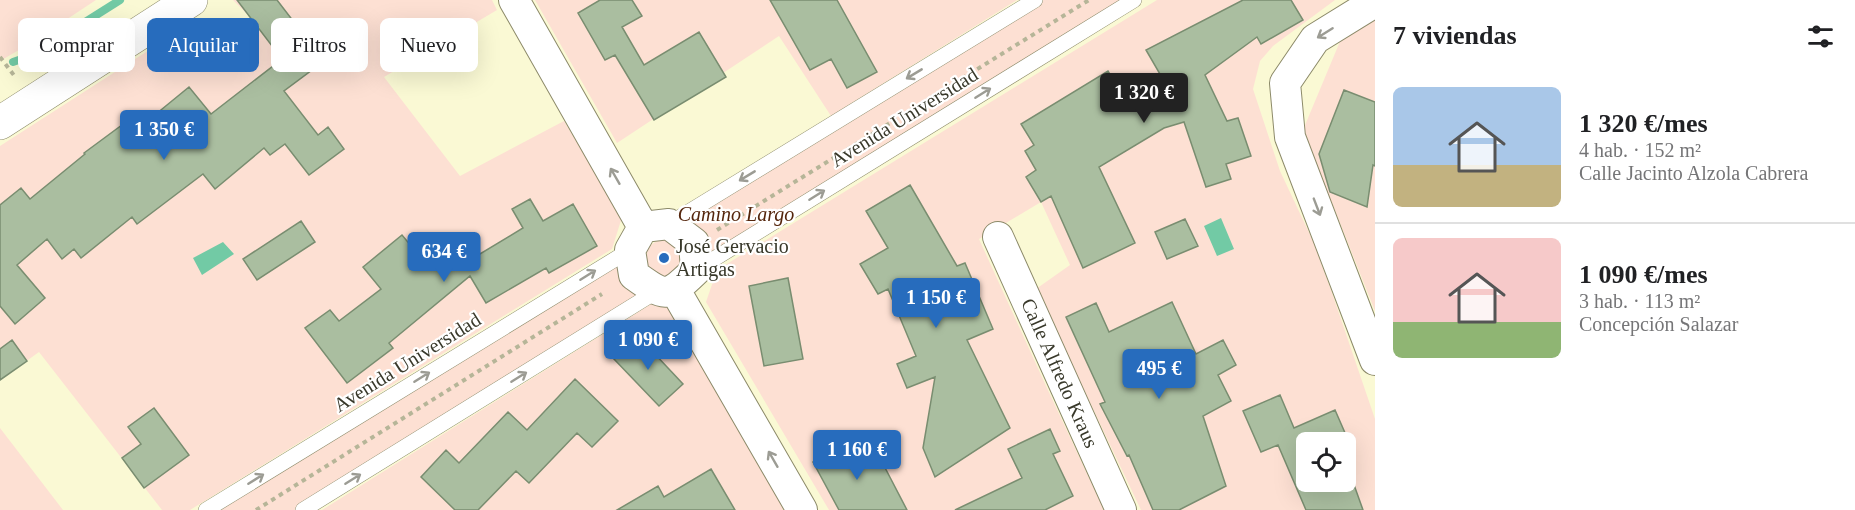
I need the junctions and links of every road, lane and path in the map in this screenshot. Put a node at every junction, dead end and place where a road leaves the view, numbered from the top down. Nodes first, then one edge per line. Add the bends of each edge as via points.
1 (190, 0) edge
2 (514, 0) edge
3 (1035, 0) edge
4 (1089, 0) edge
5 (1134, 0) edge
6 (1375, 2) edge
7 (0, 123) edge
8 (998, 237) dead end
9 (662, 259) junction
10 (1375, 360) edge
11 (206, 510) edge
12 (256, 510) edge
13 (303, 510) edge
14 (802, 510) edge
15 (1121, 510) edge

1 - 7 street
9 -> 2 street
3 -> 9 lane, Avenida Universidad
4 - 9 path
9 -> 5 lane, Avenida Universidad
6 -> 10 street via 1315,39 1285,83 1290,136
8 - 15 street, Calle Alfredo Kraus
11 -> 9 lane, Avenida Universidad
9 - 12 path
13 -> 9 lane, Avenida Universidad
14 -> 9 street

